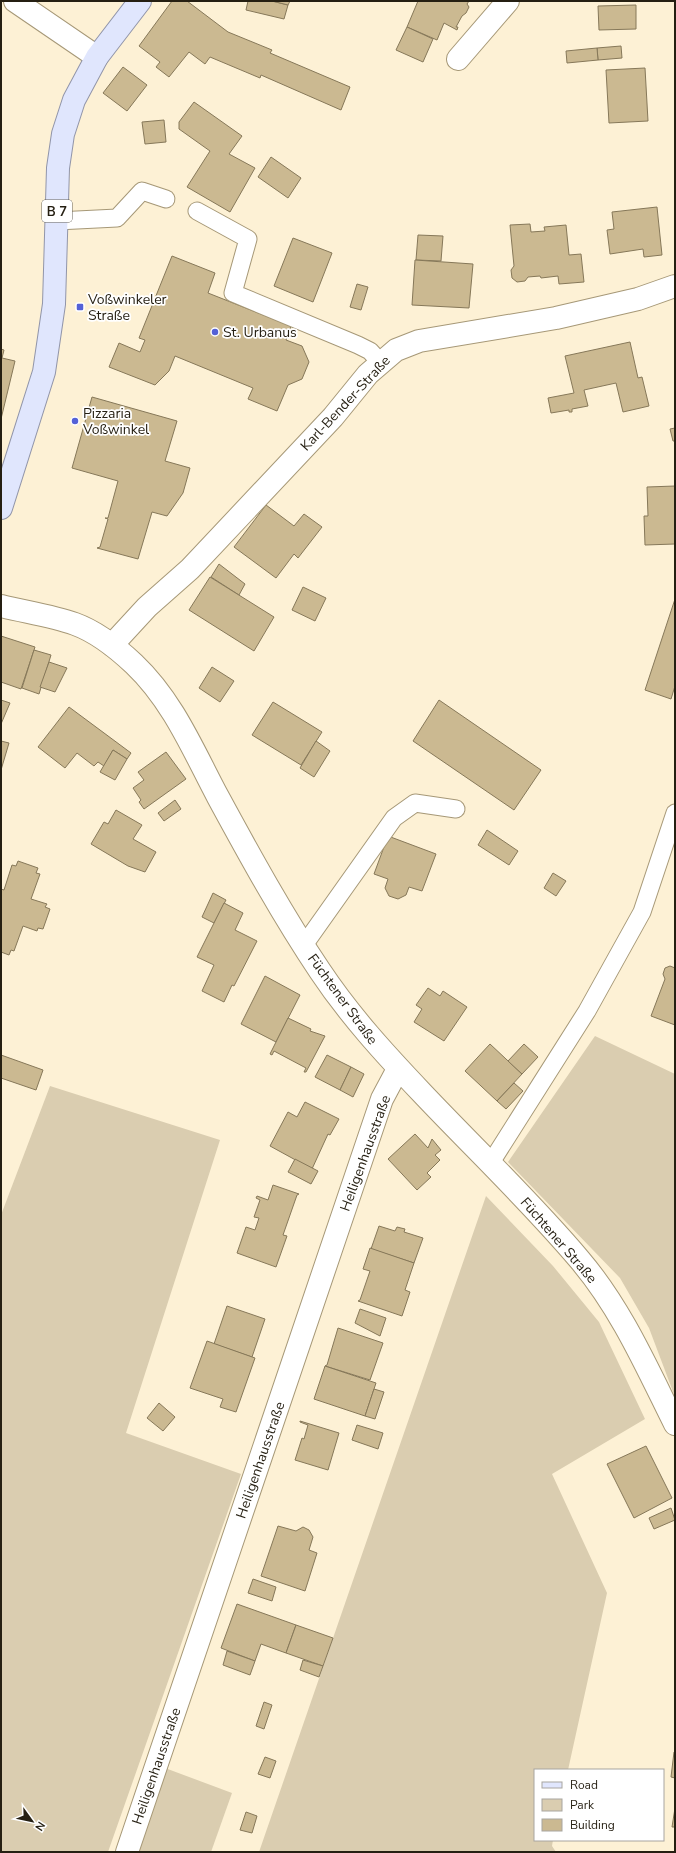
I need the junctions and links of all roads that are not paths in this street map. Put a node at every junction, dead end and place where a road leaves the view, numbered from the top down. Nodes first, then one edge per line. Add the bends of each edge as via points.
1 (15, 1) edge
2 (140, 1) edge
3 (508, 1) edge
4 (97, 57) junction
5 (458, 60) dead end
6 (166, 199) dead end
7 (196, 212) dead end
8 (57, 221) junction
9 (675, 286) edge
10 (380, 362) junction
11 (1, 508) edge
12 (1, 606) edge
13 (112, 645) junction
14 (456, 809) dead end
15 (675, 813) edge
16 (304, 945) junction
17 (398, 1069) junction
18 (490, 1164) junction
19 (675, 1424) edge
20 (127, 1852) edge

1 - 4 street
2 - 4 main road, B 7
3 - 5 street
4 - 8 main road, B 7 via 74,100 63,134 58,168
6 - 8 lane via 142,191 118,218
7 - 10 lane via 248,239 233,293 358,345 370,351
8 - 11 main road, B 7 via 54,304 44,372
9 - 10 street, Karl-Bender-Straße via 638,299 556,318 419,341 396,350
10 - 13 street, Karl-Bender-Straße via 333,417 190,569 147,607
12 - 13 street, Füchtener Straße via 76,624
13 - 16 street, Füchtener Straße via 156,687 172,710 247,850
14 - 16 lane via 415,803 394,818
15 - 18 lane via 642,912 587,1011
16 - 17 street, Füchtener Straße via 320,972 356,1021
17 - 18 street, Füchtener Straße
17 - 20 street, Heiligenhausstraße via 382,1099
18 - 19 street, Füchtener Straße via 581,1261 609,1300 635,1344

